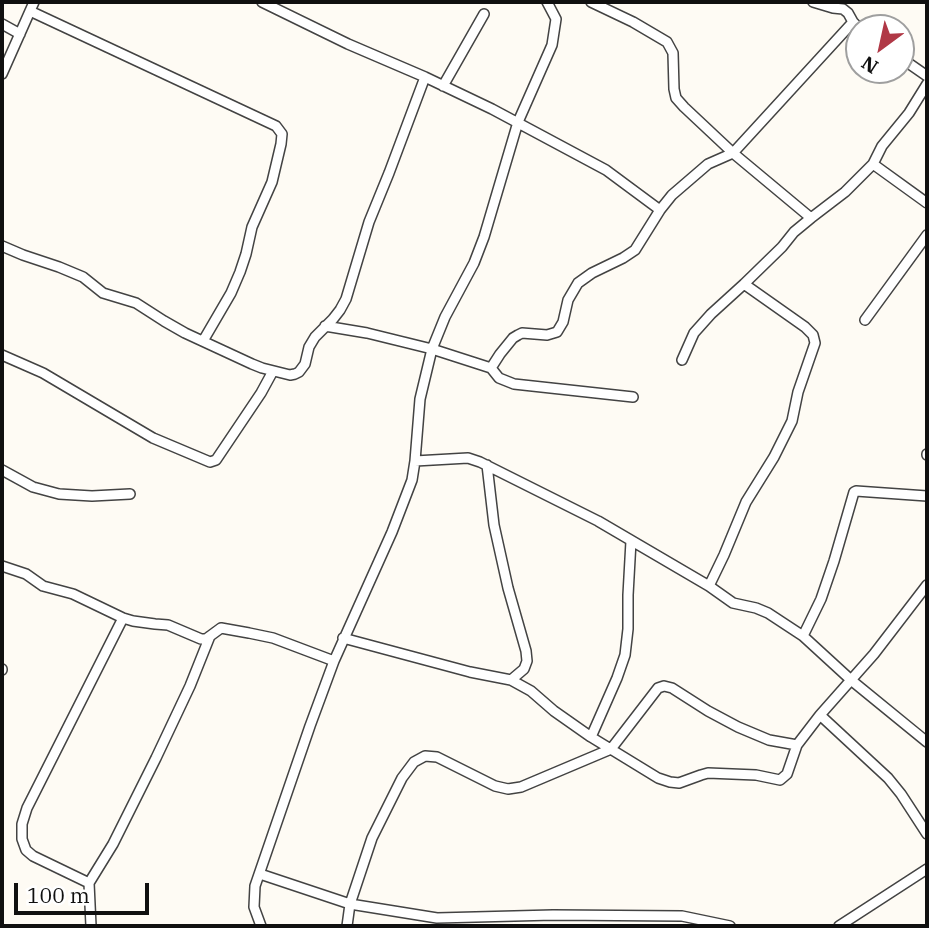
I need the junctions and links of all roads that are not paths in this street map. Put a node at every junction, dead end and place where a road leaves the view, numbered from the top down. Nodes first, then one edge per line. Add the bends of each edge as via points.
1 (264, 2) edge
2 (284, 2) edge
3 (547, 2) edge
4 (592, 2) edge
5 (813, 2) edge
6 (32, 6) edge
7 (284, 13) junction
8 (484, 14) dead end
9 (849, 14) edge
10 (2, 24) edge
11 (20, 34) junction
12 (845, 36) edge
13 (2, 74) edge
14 (425, 77) junction
15 (927, 84) edge
16 (443, 86) junction
17 (518, 122) junction
18 (733, 153) junction
19 (873, 164) junction
20 (927, 203) edge
21 (660, 210) junction
22 (811, 218) junction
23 (927, 235) edge
24 (2, 246) edge
25 (744, 284) junction
26 (865, 320) dead end
27 (325, 326) junction
28 (203, 341) junction
29 (432, 349) junction
30 (2, 355) edge
31 (682, 360) dead end
32 (492, 368) junction
33 (273, 371) junction
34 (633, 397) dead end
35 (415, 461) junction
36 (487, 465) junction
37 (2, 470) edge
38 (130, 494) dead end
39 (927, 496) edge
40 (631, 541) junction
41 (2, 566) edge
42 (927, 585) edge
43 (709, 586) junction
44 (123, 618) junction
45 (210, 636) junction
46 (803, 636) junction
47 (343, 638) junction
48 (334, 662) junction
49 (511, 680) junction
50 (851, 680) junction
51 (820, 715) junction
52 (592, 737) junction
53 (927, 742) edge
54 (797, 745) junction
55 (611, 749) junction
56 (927, 834) edge
57 (927, 869) edge
58 (260, 874) junction
59 (89, 883) junction
60 (350, 904) junction
61 (436, 922) edge
62 (91, 926) edge
63 (261, 926) edge
64 (346, 926) edge
65 (730, 926) edge
66 (839, 926) edge

1 - 7 street
2 - 7 street
3 - 17 street via 556,19 552,45
4 - 18 street via 667,42 673,53 676,97
5 - 9 street
6 - 11 street
6 - 28 street via 276,126 282,134 272,182 252,227 240,272
7 - 14 street
8 - 16 street
10 - 11 street
11 - 13 street
12 - 18 street
14 - 16 street
14 - 27 street via 369,222 346,299
15 - 19 street
16 - 17 street
17 - 21 street via 606,170
17 - 29 street via 479,250
18 - 21 street via 708,164
18 - 22 street
19 - 20 street
19 - 22 street
21 - 32 street via 635,250 578,283 557,332 518,335
22 - 25 street
23 - 26 street
24 - 28 street via 82,277 103,293 136,303
25 - 31 street via 694,333
25 - 43 street via 805,327 815,343 792,421 746,502
27 - 29 street
27 - 33 street via 309,347 299,372
28 - 33 street
29 - 32 street
29 - 35 street
30 - 33 street via 43,373 153,438 210,462 216,460
32 - 34 street via 514,384
35 - 36 street via 468,458
35 - 47 street via 406,497
36 - 40 street
36 - 49 street via 497,538 527,651 524,669
37 - 38 street via 33,487 60,494
39 - 46 street via 854,492 821,599
40 - 43 street
40 - 52 street via 625,655
41 - 44 street
42 - 50 street
43 - 46 street via 733,603 768,613
44 - 45 street via 168,625 201,639
44 - 59 street via 22,824 26,850
45 - 48 street via 221,628 273,638
45 - 59 street via 156,758
46 - 50 street
47 - 48 street
47 - 49 street
48 - 58 street
49 - 52 street
50 - 51 street
50 - 53 street
51 - 54 street
51 - 56 street via 888,778
52 - 55 street
54 - 55 street via 787,774 780,780 708,774 679,783 658,778
54 - 55 street via 738,727 664,687 658,688
55 - 60 street via 508,789 437,757 425,756 414,762 372,838
57 - 66 street
58 - 60 street
58 - 63 street via 254,907
59 - 62 street
60 - 61 street
60 - 64 street
61 - 65 street via 564,915 682,916

